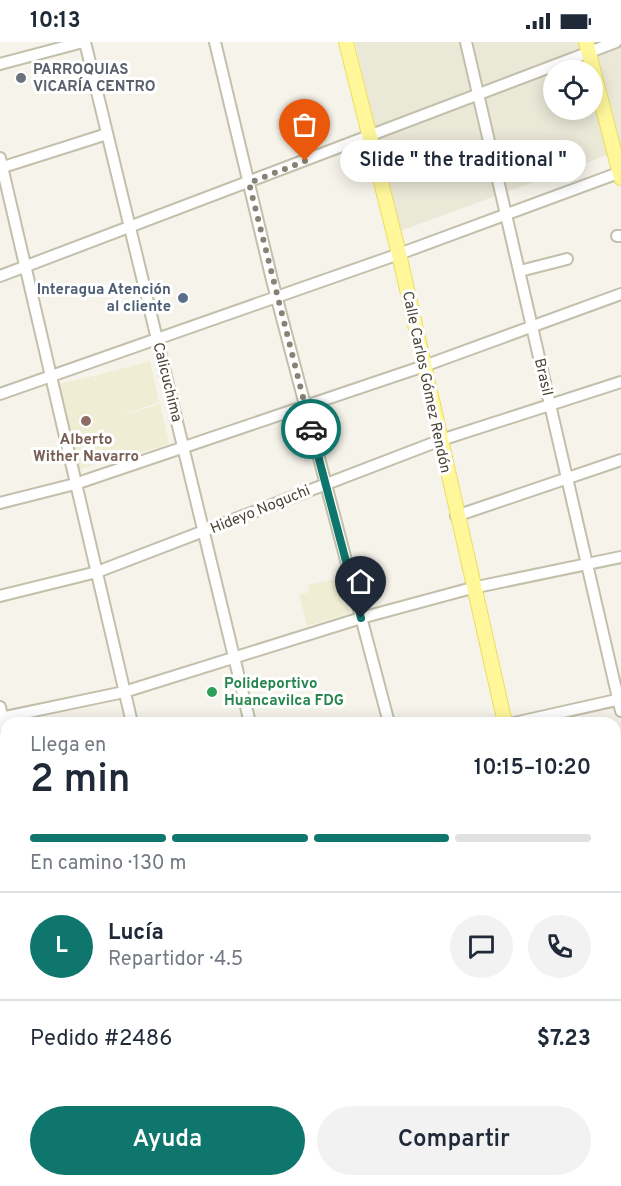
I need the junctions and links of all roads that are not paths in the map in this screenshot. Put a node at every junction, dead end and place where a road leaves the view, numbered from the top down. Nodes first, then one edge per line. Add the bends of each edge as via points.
1 (84, 42) edge
2 (215, 42) edge
3 (346, 42) edge
4 (466, 42) edge
5 (616, 42) edge
6 (587, 47) edge
7 (0, 64) edge
8 (479, 95) junction
9 (107, 134) junction
10 (370, 136) junction
11 (1, 165) edge
12 (620, 174) edge
13 (249, 183) junction
14 (506, 214) junction
15 (130, 227) junction
16 (399, 254) junction
17 (567, 259) dead end
18 (25, 267) junction
19 (520, 271) junction
20 (0, 276) edge
21 (621, 294) edge
22 (277, 297) junction
23 (532, 325) junction
24 (157, 338) junction
25 (424, 366) junction
26 (51, 376) junction
27 (621, 382) edge
28 (0, 394) edge
29 (550, 404) junction
30 (305, 406) junction
31 (441, 441) junction
32 (183, 446) junction
33 (621, 460) edge
34 (567, 477) junction
35 (325, 483) junction
36 (75, 484) junction
37 (0, 503) edge
38 (456, 516) junction
39 (204, 531) junction
40 (621, 557) edge
41 (587, 564) junction
42 (96, 572) junction
43 (472, 588) junction
44 (0, 596) edge
45 (361, 618) junction
46 (234, 657) junction
47 (124, 692) junction
48 (620, 700) edge
49 (621, 711) edge
50 (1, 714) edge
51 (130, 717) edge
52 (249, 717) edge
53 (387, 717) edge
54 (504, 717) edge
55 (542, 717) edge

1 - 7 street
1 - 9 street, Calicuchima
2 - 13 street
3 - 10 main road, Calle Carlos Gómez Rendón
4 - 8 street, Brasil
5 - 6 street
6 - 8 street
6 - 12 main road
8 - 10 street
8 - 14 street, Brasil
9 - 11 street
9 - 15 street, Calicuchima
10 - 13 street
10 - 16 main road, Calle Carlos Gómez Rendón
11 - 18 street
12 - 14 street
13 - 15 street
13 - 22 street
14 - 16 street
14 - 19 street, Brasil
15 - 18 street
15 - 24 street, Calicuchima
16 - 22 street
16 - 25 main road, Calle Carlos Gómez Rendón
17 - 19 street
18 - 20 street
18 - 26 street
19 - 23 street, Brasil
21 - 23 street
22 - 24 street
22 - 30 street
23 - 25 street
23 - 29 street, Brasil
24 - 26 street
24 - 32 street, Calicuchima
25 - 30 street
25 - 31 main road, Calle Carlos Gómez Rendón
26 - 28 street
26 - 36 street
27 - 29 street, Hideyo Noguchi
29 - 31 street, Hideyo Noguchi
29 - 34 street, Brasil
30 - 32 street
30 - 35 street
31 - 35 street, Hideyo Noguchi
31 - 38 main road, Calle Carlos Gómez Rendón
32 - 36 street
32 - 39 street, Calicuchima
33 - 34 street
34 - 38 street
34 - 41 street, Brasil
35 - 39 street, Hideyo Noguchi
35 - 45 street
36 - 37 street
36 - 42 street
38 - 43 main road, Calle Carlos Gómez Rendón
39 - 42 street, Hideyo Noguchi
39 - 46 street, Calicuchima
40 - 41 street
41 - 43 street
41 - 48 street, Brasil
42 - 44 street, Hideyo Noguchi
42 - 47 street
43 - 45 street
43 - 54 main road, Calle Carlos Gómez Rendón
45 - 46 street
45 - 53 street
46 - 47 street
46 - 52 street, Calicuchima
47 - 50 street
47 - 51 street
48 - 49 street, Brasil
48 - 55 street

